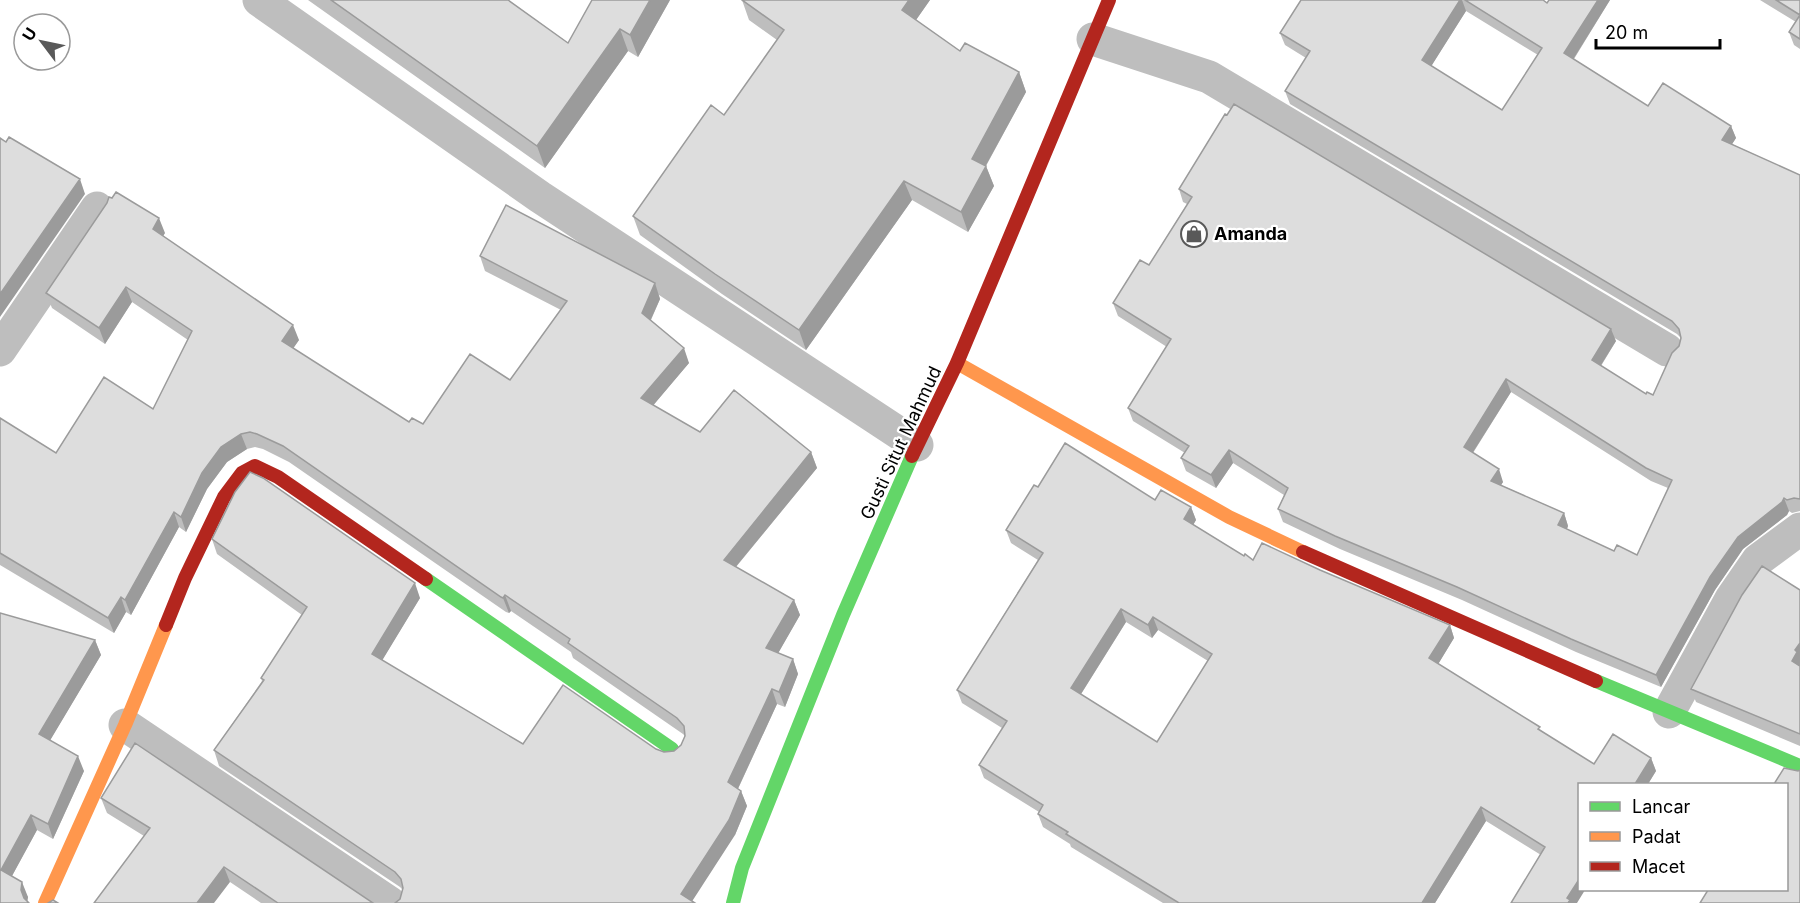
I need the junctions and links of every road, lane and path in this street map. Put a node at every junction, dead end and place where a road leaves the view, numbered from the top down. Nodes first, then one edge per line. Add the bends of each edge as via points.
1 (259, 0) edge
2 (1109, 0) edge
3 (1093, 39) junction
4 (97, 208) dead end
5 (0, 350) edge
6 (1667, 350) dead end
7 (957, 363) junction
8 (917, 444) junction
9 (1800, 529) edge
10 (1669, 712) junction
11 (125, 725) junction
12 (672, 749) edge
13 (1800, 766) edge
14 (45, 903) edge
15 (390, 903) edge
16 (733, 903) edge

1 - 8 street via 540,197
2 - 3 main road, Gusti Situt Mahmud
3 - 6 street via 1209,77
3 - 7 main road, Gusti Situt Mahmud
4 - 5 street
7 - 8 main road, Gusti Situt Mahmud
7 - 10 main road via 1239,522
8 - 16 main road, Gusti Situt Mahmud via 843,615 742,868
9 - 10 street via 1758,560 1731,599
10 - 13 main road
11 - 12 main road via 185,578 224,497 242,473 255,466 278,477
11 - 14 main road
11 - 15 street

